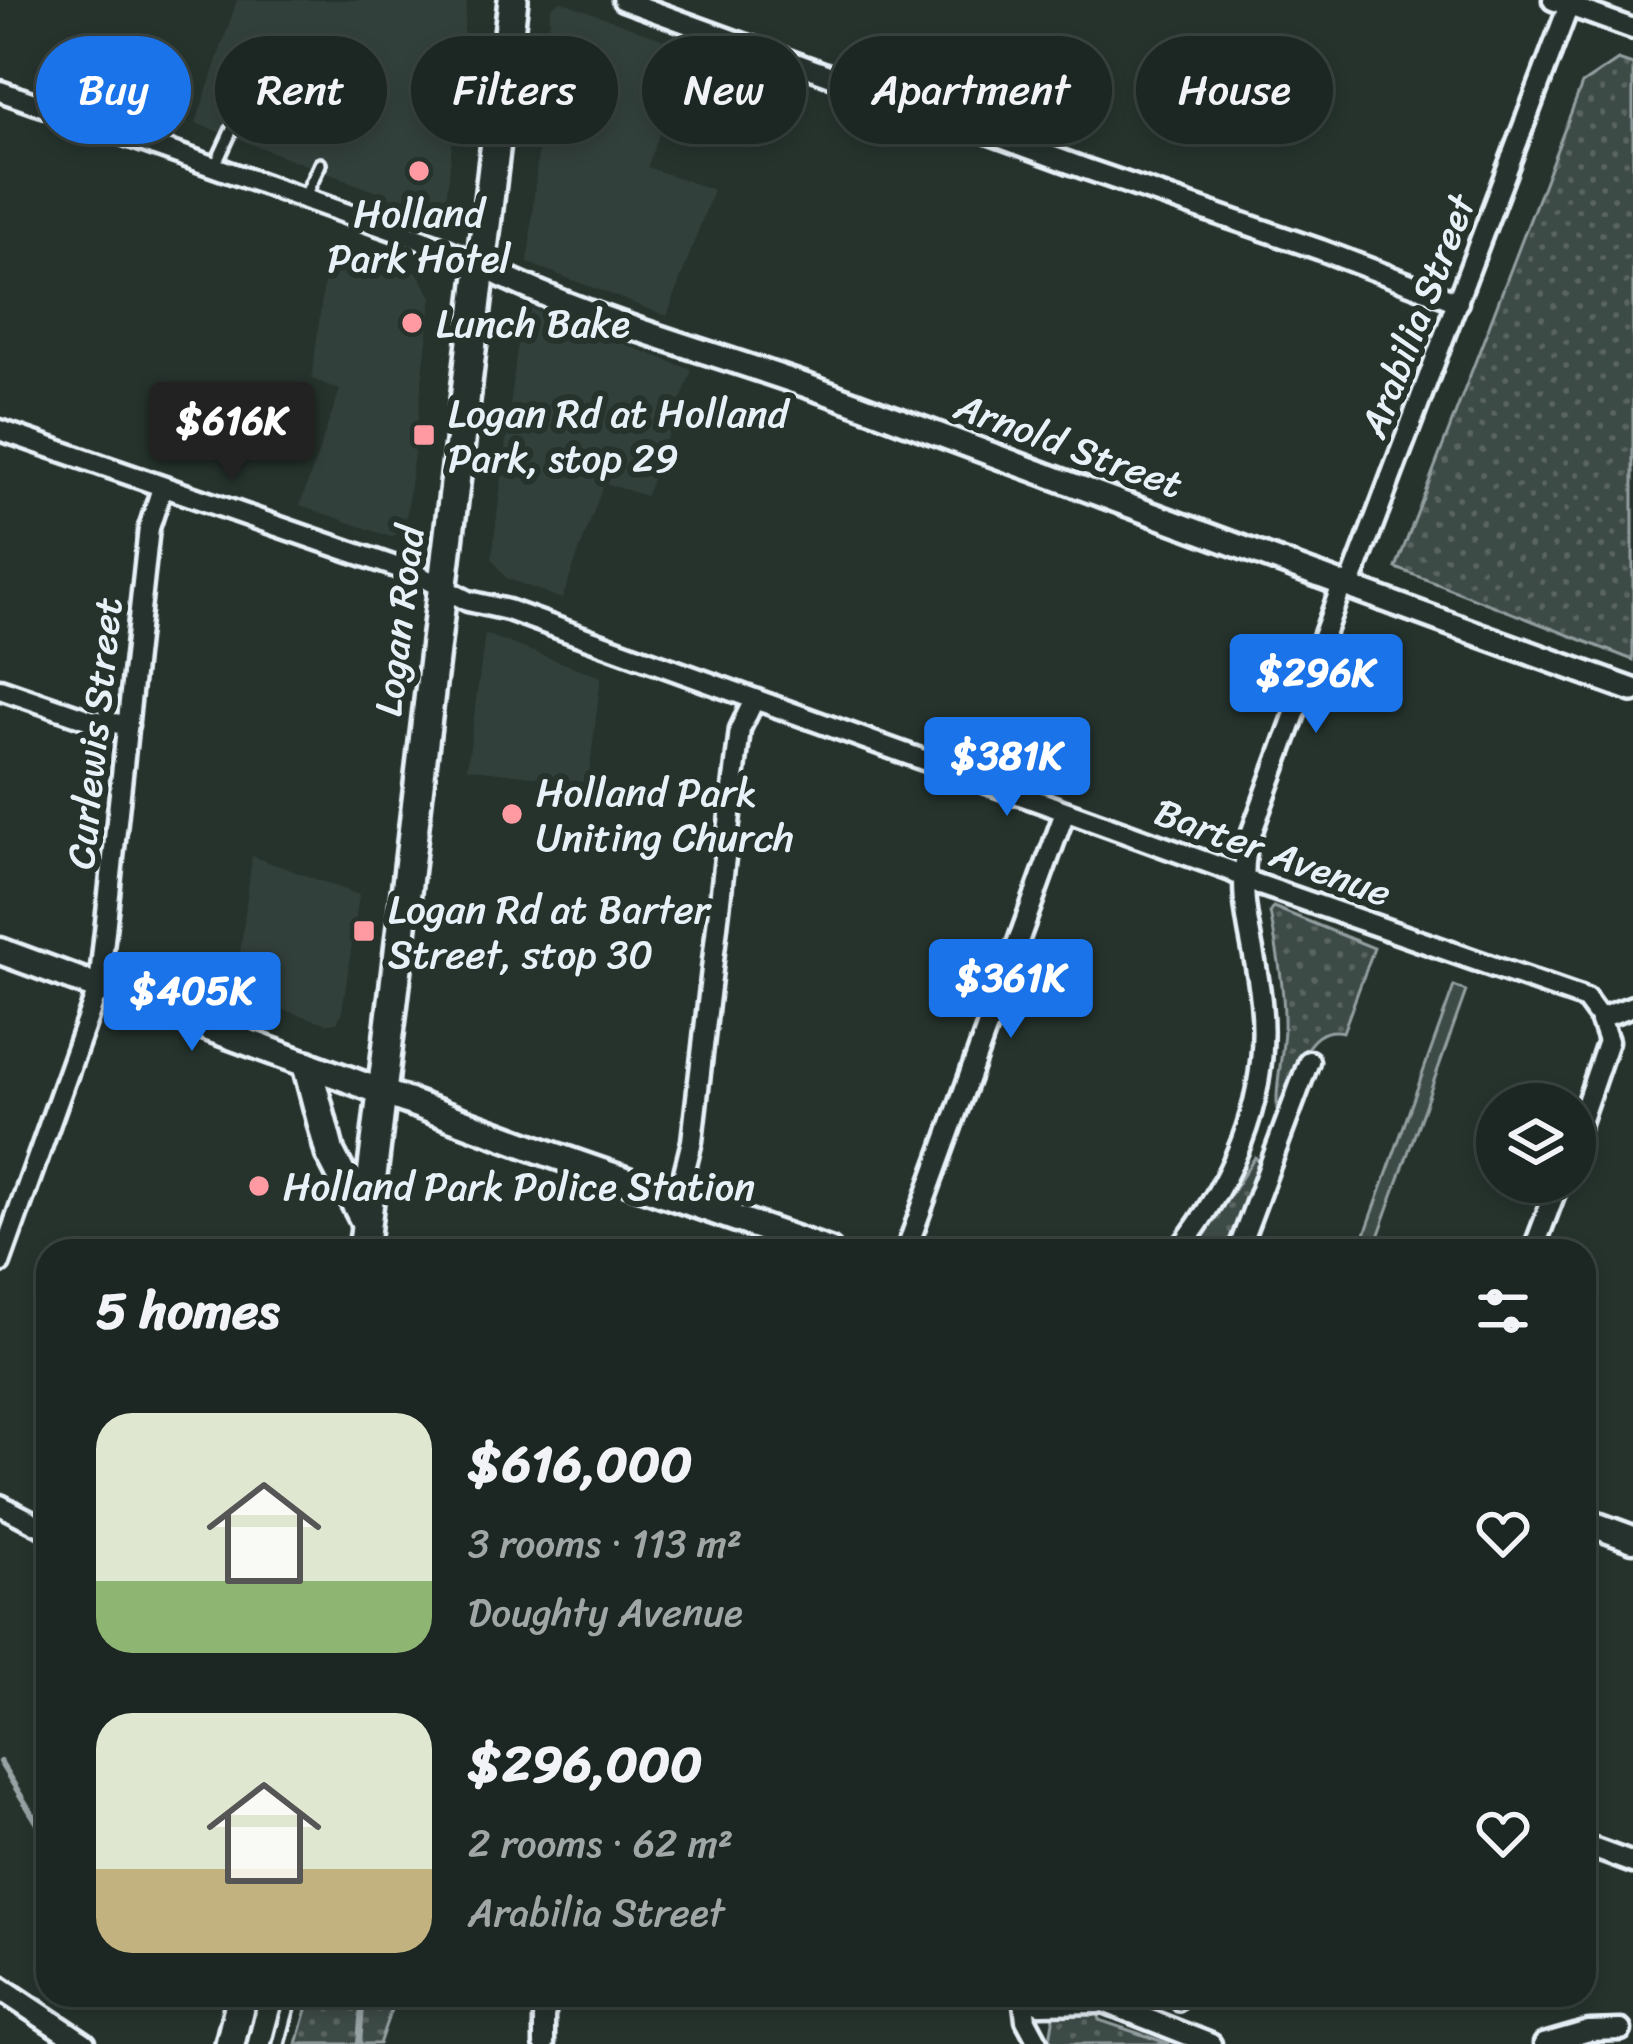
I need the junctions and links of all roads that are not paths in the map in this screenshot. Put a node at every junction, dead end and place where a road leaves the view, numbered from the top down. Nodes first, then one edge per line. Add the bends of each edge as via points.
1 (513, 0) edge
2 (623, 0) edge
3 (1564, 2) edge
4 (1633, 29) edge
5 (0, 92) edge
6 (225, 144) edge
7 (320, 164) dead end
8 (214, 168) junction
9 (303, 200) junction
10 (480, 266) junction
11 (1458, 302) junction
12 (0, 430) edge
13 (162, 488) junction
14 (1346, 586) junction
15 (442, 587) junction
16 (0, 688) edge
17 (1633, 690) edge
18 (754, 700) junction
19 (128, 725) junction
20 (1065, 812) junction
21 (1242, 877) junction
22 (0, 951) edge
23 (98, 986) junction
24 (1633, 1006) edge
25 (1600, 1018) junction
26 (1309, 1060) dead end
27 (307, 1064) junction
28 (1593, 1083) edge
29 (382, 1092) junction
30 (1246, 1135) junction
31 (1278, 1144) junction
32 (678, 1197) junction
33 (1550, 1203) edge
34 (364, 1237) edge
35 (795, 1239) edge
36 (910, 1239) edge
37 (1187, 1239) edge
38 (1242, 1239) edge
39 (1537, 1239) edge
40 (0, 1263) edge
41 (0, 1505) edge
42 (36, 1524) edge
43 (1596, 1526) edge
44 (1633, 1539) edge
45 (1596, 1849) edge
46 (1633, 1863) edge
47 (0, 1988) edge
48 (239, 2007) edge
49 (289, 2007) edge
50 (547, 2007) edge
51 (1029, 2007) edge
52 (1117, 2007) edge
53 (1143, 2007) edge
54 (1140, 2018) junction
55 (1621, 2030) dead end
56 (84, 2044) edge
57 (230, 2044) edge
58 (279, 2044) edge
59 (544, 2044) edge
60 (1040, 2044) edge
61 (1211, 2044) edge
62 (1544, 2044) edge

1 - 10 main road, Logan Road
2 - 11 street
3 - 4 street
3 - 11 street, Arabilia Street
5 - 8 street
6 - 8 lane
7 - 9 lane
8 - 9 street
9 - 10 street
10 - 14 street, Arnold Street via 546,297 769,371
10 - 15 main road, Logan Road
11 - 14 street, Arabilia Street
12 - 13 street, Barter Avenue
13 - 15 street, Barter Avenue
13 - 19 street, Curlewis Street via 149,528
14 - 17 street, Arnold Street
14 - 21 street, Arabilia Street via 1247,845
15 - 18 street, Barter Avenue
15 - 29 main road, Logan Road
16 - 19 street
18 - 20 street, Barter Avenue
18 - 32 street via 740,729 692,1141
19 - 23 street, Curlewis Street
20 - 21 street, Barter Avenue
20 - 36 street
21 - 25 street, Barter Avenue via 1586,999
21 - 30 street, Arabilia Street via 1262,1007
22 - 23 main road
23 - 27 main road
23 - 40 street, Curlewis Street
24 - 25 street
25 - 28 street via 1607,1042
26 - 31 street
27 - 29 main road
27 - 34 main road via 330,1153
29 - 32 main road
29 - 34 main road, Logan Road
30 - 31 street
30 - 37 street, Arabilia Street
31 - 38 street
32 - 35 main road
33 - 39 street
41 - 42 street
43 - 44 main road
45 - 46 street
47 - 56 street
48 - 57 main road
49 - 58 lane
50 - 59 street
51 - 60 street via 1026,2020
52 - 54 street
53 - 54 street
54 - 61 street
55 - 62 street

